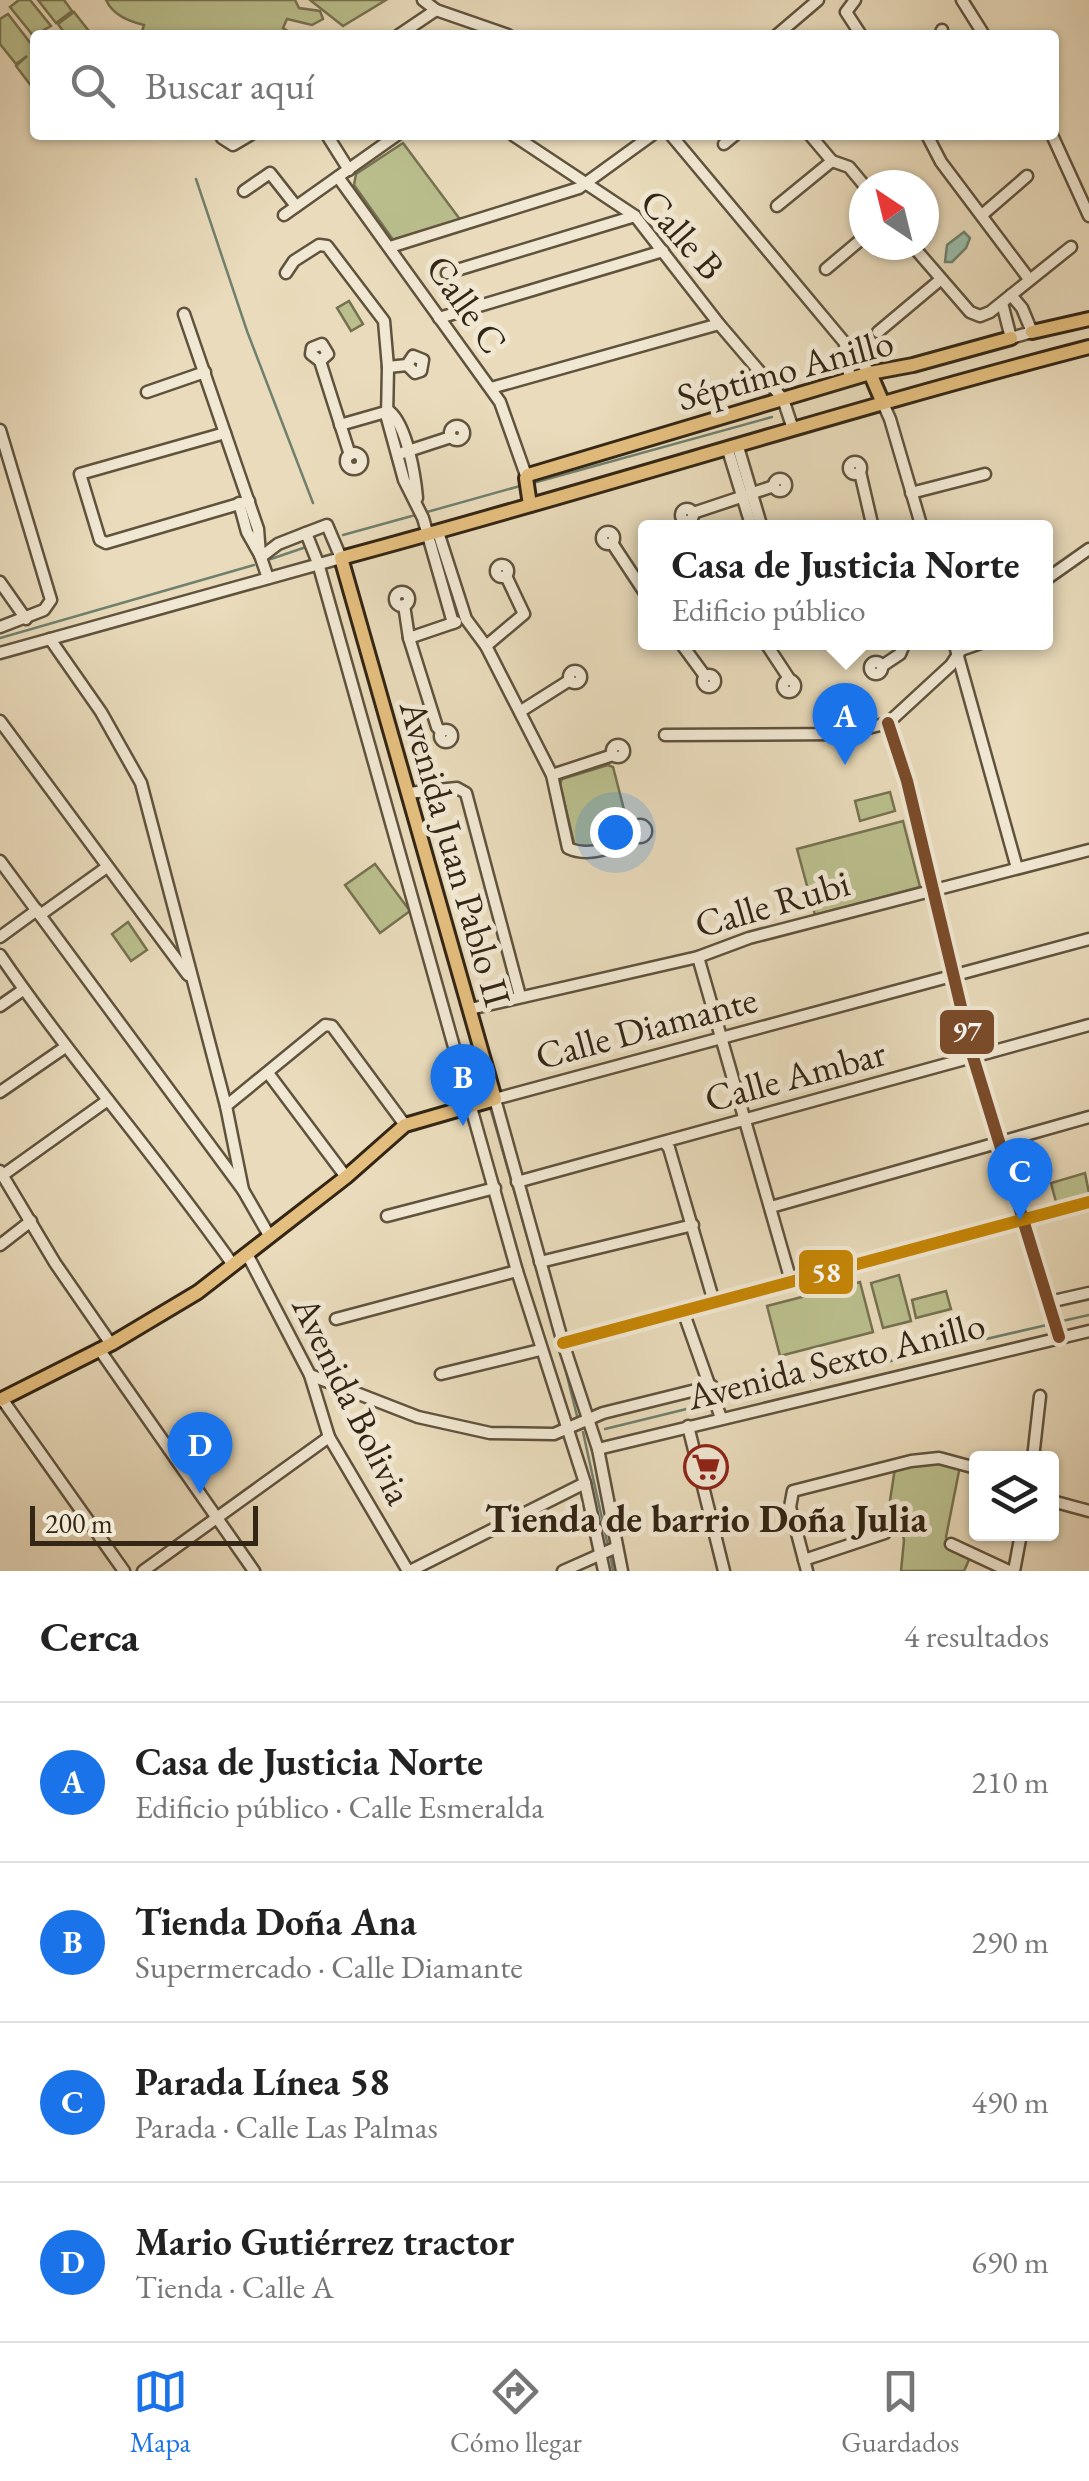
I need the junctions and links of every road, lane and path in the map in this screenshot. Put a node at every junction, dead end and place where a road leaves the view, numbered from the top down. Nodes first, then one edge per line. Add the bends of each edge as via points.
1 (422, 0) edge
2 (818, 0) edge
3 (856, 0) edge
4 (962, 0) edge
5 (436, 10) junction
6 (407, 30) edge
7 (494, 30) edge
8 (783, 30) edge
9 (857, 30) edge
10 (981, 30) edge
11 (329, 140) edge
12 (391, 140) edge
13 (522, 140) edge
14 (645, 140) edge
15 (675, 140) edge
16 (729, 140) edge
17 (814, 140) edge
18 (931, 140) edge
19 (1054, 140) edge
20 (724, 144) dead end
21 (832, 162) junction
22 (852, 170) edge
23 (344, 174) junction
24 (1028, 176) dead end
25 (586, 183) junction
26 (244, 191) dead end
27 (296, 206) junction
28 (778, 206) dead end
29 (982, 214) junction
30 (284, 215) dead end
31 (635, 216) junction
32 (1089, 216) edge
33 (390, 246) junction
34 (1071, 248) dead end
35 (849, 250) edge
36 (663, 252) junction
37 (924, 260) edge
38 (826, 268) dead end
39 (286, 273) dead end
40 (447, 273) dead end
41 (1030, 279) junction
42 (940, 280) junction
43 (1006, 299) junction
44 (184, 314) dead end
45 (439, 318) junction
46 (1089, 319) edge
47 (719, 324) junction
48 (878, 332) dead end
49 (1032, 332) junction
50 (1011, 338) junction
51 (845, 346) junction
52 (1089, 348) edge
53 (320, 361) dead end
54 (913, 365) junction
55 (407, 366) dead end
56 (388, 367) junction
57 (205, 372) junction
58 (870, 374) junction
59 (850, 379) junction
60 (491, 388) junction
61 (147, 392) dead end
62 (919, 392) junction
63 (783, 400) junction
64 (882, 402) junction
65 (390, 411) junction
66 (340, 425) junction
67 (794, 429) junction
68 (0, 430) edge
69 (225, 432) junction
70 (451, 436) dead end
71 (733, 448) junction
72 (402, 453) junction
73 (350, 455) dead end
74 (860, 472) dead end
75 (985, 474) dead end
76 (527, 481) junction
77 (774, 486) dead end
78 (912, 493) junction
79 (746, 496) junction
80 (244, 502) junction
81 (530, 505) junction
82 (693, 514) dead end
83 (750, 520) edge
84 (758, 520) edge
85 (871, 520) edge
86 (920, 520) edge
87 (306, 533) junction
88 (432, 534) junction
89 (612, 543) dead end
90 (1089, 550) edge
91 (261, 556) junction
92 (340, 558) junction
93 (318, 564) junction
94 (1053, 575) edge
95 (506, 576) dead end
96 (268, 578) junction
97 (0, 582) edge
98 (638, 582) edge
99 (404, 606) dead end
100 (26, 618) junction
101 (466, 619) junction
102 (454, 622) junction
103 (14, 634) edge
104 (409, 638) junction
105 (50, 639) junction
106 (486, 646) junction
107 (686, 650) edge
108 (770, 650) edge
109 (901, 650) edge
110 (956, 650) edge
111 (961, 650) edge
112 (0, 653) edge
113 (958, 657) junction
114 (882, 666) dead end
115 (705, 676) dead end
116 (570, 680) dead end
117 (790, 680) dead end
118 (522, 711) junction
119 (0, 721) edge
120 (888, 723) junction
121 (441, 731) dead end
122 (665, 735) dead end
123 (613, 754) dead end
124 (552, 775) junction
125 (408, 794) junction
126 (635, 834) dead end
127 (1089, 850) edge
128 (0, 861) edge
129 (107, 867) junction
130 (1017, 868) junction
131 (933, 890) junction
132 (38, 912) junction
133 (0, 937) edge
134 (1089, 939) edge
135 (0, 956) edge
136 (698, 957) junction
137 (952, 975) junction
138 (192, 980) junction
139 (23, 990) junction
140 (520, 996) junction
141 (0, 1006) edge
142 (470, 1009) junction
143 (1089, 1026) edge
144 (720, 1038) junction
145 (64, 1048) junction
146 (973, 1056) junction
147 (268, 1074) junction
148 (0, 1092) edge
149 (108, 1100) junction
150 (485, 1102) junction
151 (226, 1106) junction
152 (1089, 1118) edge
153 (746, 1119) junction
154 (406, 1125) junction
155 (664, 1142) junction
156 (999, 1144) junction
157 (1, 1173) edge
158 (346, 1177) junction
159 (518, 1182) junction
160 (495, 1188) junction
161 (243, 1190) junction
162 (1089, 1202) edge
163 (771, 1207) junction
164 (387, 1216) dead end
165 (1022, 1220) junction
166 (31, 1221) junction
167 (692, 1225) junction
168 (270, 1237) junction
169 (0, 1246) edge
170 (247, 1254) junction
171 (540, 1262) junction
172 (233, 1265) junction
173 (518, 1270) junction
174 (791, 1281) junction
175 (1089, 1294) edge
176 (714, 1302) junction
177 (1048, 1302) junction
178 (683, 1311) junction
179 (336, 1319) dead end
180 (1089, 1330) edge
181 (1059, 1337) junction
182 (563, 1344) junction
183 (105, 1347) junction
184 (540, 1350) junction
185 (440, 1374) dead end
186 (310, 1376) junction
187 (713, 1391) junction
188 (1040, 1396) dead end
189 (1, 1399) edge
190 (720, 1413) junction
191 (586, 1420) junction
192 (688, 1426) junction
193 (570, 1428) junction
194 (330, 1437) junction
195 (598, 1450) junction
196 (1034, 1451) edge
197 (969, 1464) edge
198 (585, 1482) junction
199 (1059, 1503) edge
200 (1089, 1510) edge
201 (218, 1520) junction
202 (885, 1532) dead end
203 (1019, 1541) edge
204 (951, 1544) dead end
205 (617, 1547) junction
206 (600, 1552) junction
207 (805, 1566) edge
208 (124, 1571) edge
209 (143, 1571) edge
210 (254, 1571) edge
211 (409, 1571) edge
212 (563, 1571) edge
213 (604, 1571) edge
214 (622, 1571) edge
215 (724, 1571) edge
216 (1012, 1571) edge

1 - 5 street
2 - 8 street
3 - 9 street via 846,12
4 - 10 street
5 - 6 street
5 - 7 street
11 - 23 street, Calle C
12 - 23 street
13 - 25 street, Calle B
14 - 25 street
15 - 51 street
16 - 20 street
17 - 21 street
18 - 29 street
19 - 32 street
21 - 22 street
21 - 28 street
23 - 27 street
23 - 33 street, Calle C
24 - 29 street
25 - 31 street, Calle B
25 - 33 street
26 - 27 street via 270,172
27 - 30 street
29 - 41 street
31 - 36 street, Calle B
31 - 40 street
33 - 45 street, Calle C
34 - 41 street
35 - 38 street
36 - 45 street
36 - 47 street, Calle B
37 - 42 street
39 - 56 street via 319,245 327,246 384,321
41 - 43 street
42 - 43 street via 975,315
42 - 48 street
43 - 49 street via 1022,308
43 - 50 street
44 - 57 street
45 - 60 street, Calle C
46 - 49 main road, Séptimo Anillo
47 - 60 street
47 - 63 street, Calle B
49 - 50 street, Séptimo Anillo
50 - 54 main road, Séptimo Anillo
51 - 58 street
51 - 59 street
52 - 62 main road, Séptimo Anillo
53 - 66 street
54 - 58 main road, Séptimo Anillo
54 - 62 main road via 902,382
55 - 56 street
56 - 65 street
57 - 61 street
57 - 69 street
58 - 59 main road, Séptimo Anillo
58 - 64 main road
59 - 63 main road, Séptimo Anillo
60 - 76 street, Calle C
62 - 64 main road, Séptimo Anillo
63 - 67 street, Calle B
63 - 76 main road, Séptimo Anillo
64 - 67 main road, Séptimo Anillo
64 - 78 street
65 - 66 street
65 - 72 street
66 - 73 street
67 - 71 main road, Séptimo Anillo
68 - 100 street, Séptimo Anillo via 51,600
69 - 80 street
69 - 80 street via 80,477 104,543
70 - 72 street
71 - 79 street
71 - 81 main road, Séptimo Anillo
72 - 88 street via 404,480
74 - 85 street
75 - 78 street
76 - 81 main road
77 - 79 street
78 - 86 street
79 - 82 street
79 - 83 street
79 - 84 street
80 - 91 street via 260,536
81 - 88 main road, Séptimo Anillo
87 - 91 street
87 - 92 street via 327,525
87 - 93 street
88 - 92 main road, Séptimo Anillo
88 - 101 street
88 - 102 street
89 - 98 street
90 - 94 street
91 - 96 street
92 - 93 street, Séptimo Anillo
92 - 125 main road, Avenida Juan Pablo II
93 - 96 street, Séptimo Anillo
93 - 150 street
95 - 106 street via 524,614
96 - 105 street, Séptimo Anillo
97 - 100 street
99 - 104 street
100 - 103 street, Séptimo Anillo
101 - 102 street
101 - 106 street
102 - 104 street
103 - 105 street, Séptimo Anillo
103 - 112 street, Séptimo Anillo
104 - 121 street
105 - 138 street via 141,783
106 - 118 street
107 - 115 street
108 - 117 street
109 - 114 street
110 - 113 street
111 - 113 street
113 - 120 street
113 - 130 street
116 - 118 street
118 - 124 street
119 - 129 street
120 - 122 street via 844,734
120 - 131 street
123 - 124 street
124 - 126 street via 568,848 586,853
125 - 140 street via 457,788 466,793
125 - 142 main road, Avenida Juan Pablo II
127 - 130 street, Calle Rubi
128 - 132 street
129 - 132 street
129 - 138 street
130 - 131 street, Calle Rubi
131 - 136 street, Calle Rubi
131 - 137 street
132 - 133 street
132 - 161 street
134 - 137 street, Calle Diamante
135 - 139 street
136 - 140 street, Calle Rubi
136 - 144 street
137 - 144 street, Calle Diamante
137 - 146 street
138 - 151 street
139 - 141 street
139 - 145 street
140 - 142 street, Calle Rubi
142 - 150 main road, Avenida Juan Pablo II
143 - 146 street, Calle Ambar
144 - 150 street, Calle Diamante
144 - 153 street
145 - 148 street
145 - 149 street
146 - 153 street, Calle Ambar
146 - 156 street
147 - 151 street
147 - 154 street via 332,1026
147 - 158 street
149 - 157 street
149 - 172 street
150 - 154 main road, Calle Diamante
150 - 159 street, Avenida Juan Pablo II
150 - 160 street
151 - 161 street
152 - 156 street
153 - 155 street, Calle Ambar
153 - 163 street
154 - 158 main road, Calle Diamante
155 - 159 street, Calle Ambar
155 - 167 street
156 - 163 street
156 - 165 street
157 - 166 street
158 - 168 main road, Calle Diamante
159 - 171 street, Avenida Juan Pablo II
160 - 164 street
160 - 173 street
161 - 168 street
162 - 165 street
163 - 174 street
165 - 174 street
165 - 177 street
166 - 169 street
166 - 183 street
167 - 171 street
167 - 176 street
168 - 170 main road, Calle Diamante
170 - 172 main road, Calle Diamante
170 - 186 street, Avenida Bolivia
171 - 182 street, Avenida Juan Pablo II
172 - 183 main road, Calle Diamante
173 - 179 street
173 - 184 street
174 - 176 street
175 - 177 street
176 - 178 street
177 - 181 street
178 - 182 street
178 - 187 street
180 - 181 street, Avenida Sexto Anillo
181 - 190 street, Avenida Sexto Anillo
182 - 191 street, Avenida Juan Pablo II
183 - 189 main road, Calle Diamante
183 - 201 street
184 - 185 street
184 - 193 street
186 - 193 street via 418,1418 490,1434
186 - 194 street, Avenida Bolivia
187 - 190 street
187 - 191 street
188 - 196 street
189 - 208 street
190 - 192 street, Avenida Sexto Anillo
191 - 193 street
191 - 195 street, Avenida Juan Pablo II
192 - 195 street, Avenida Sexto Anillo
192 - 215 street
193 - 198 street
194 - 201 street
194 - 211 street, Avenida Bolivia
195 - 205 street, Avenida Juan Pablo II
197 - 207 street via 911,1461 793,1491 790,1507
198 - 206 street
198 - 211 street
199 - 200 street
201 - 209 street
201 - 210 street
202 - 207 street
203 - 216 street
204 - 216 street
205 - 206 street
205 - 214 street, Avenida Juan Pablo II
206 - 212 street
206 - 213 street

